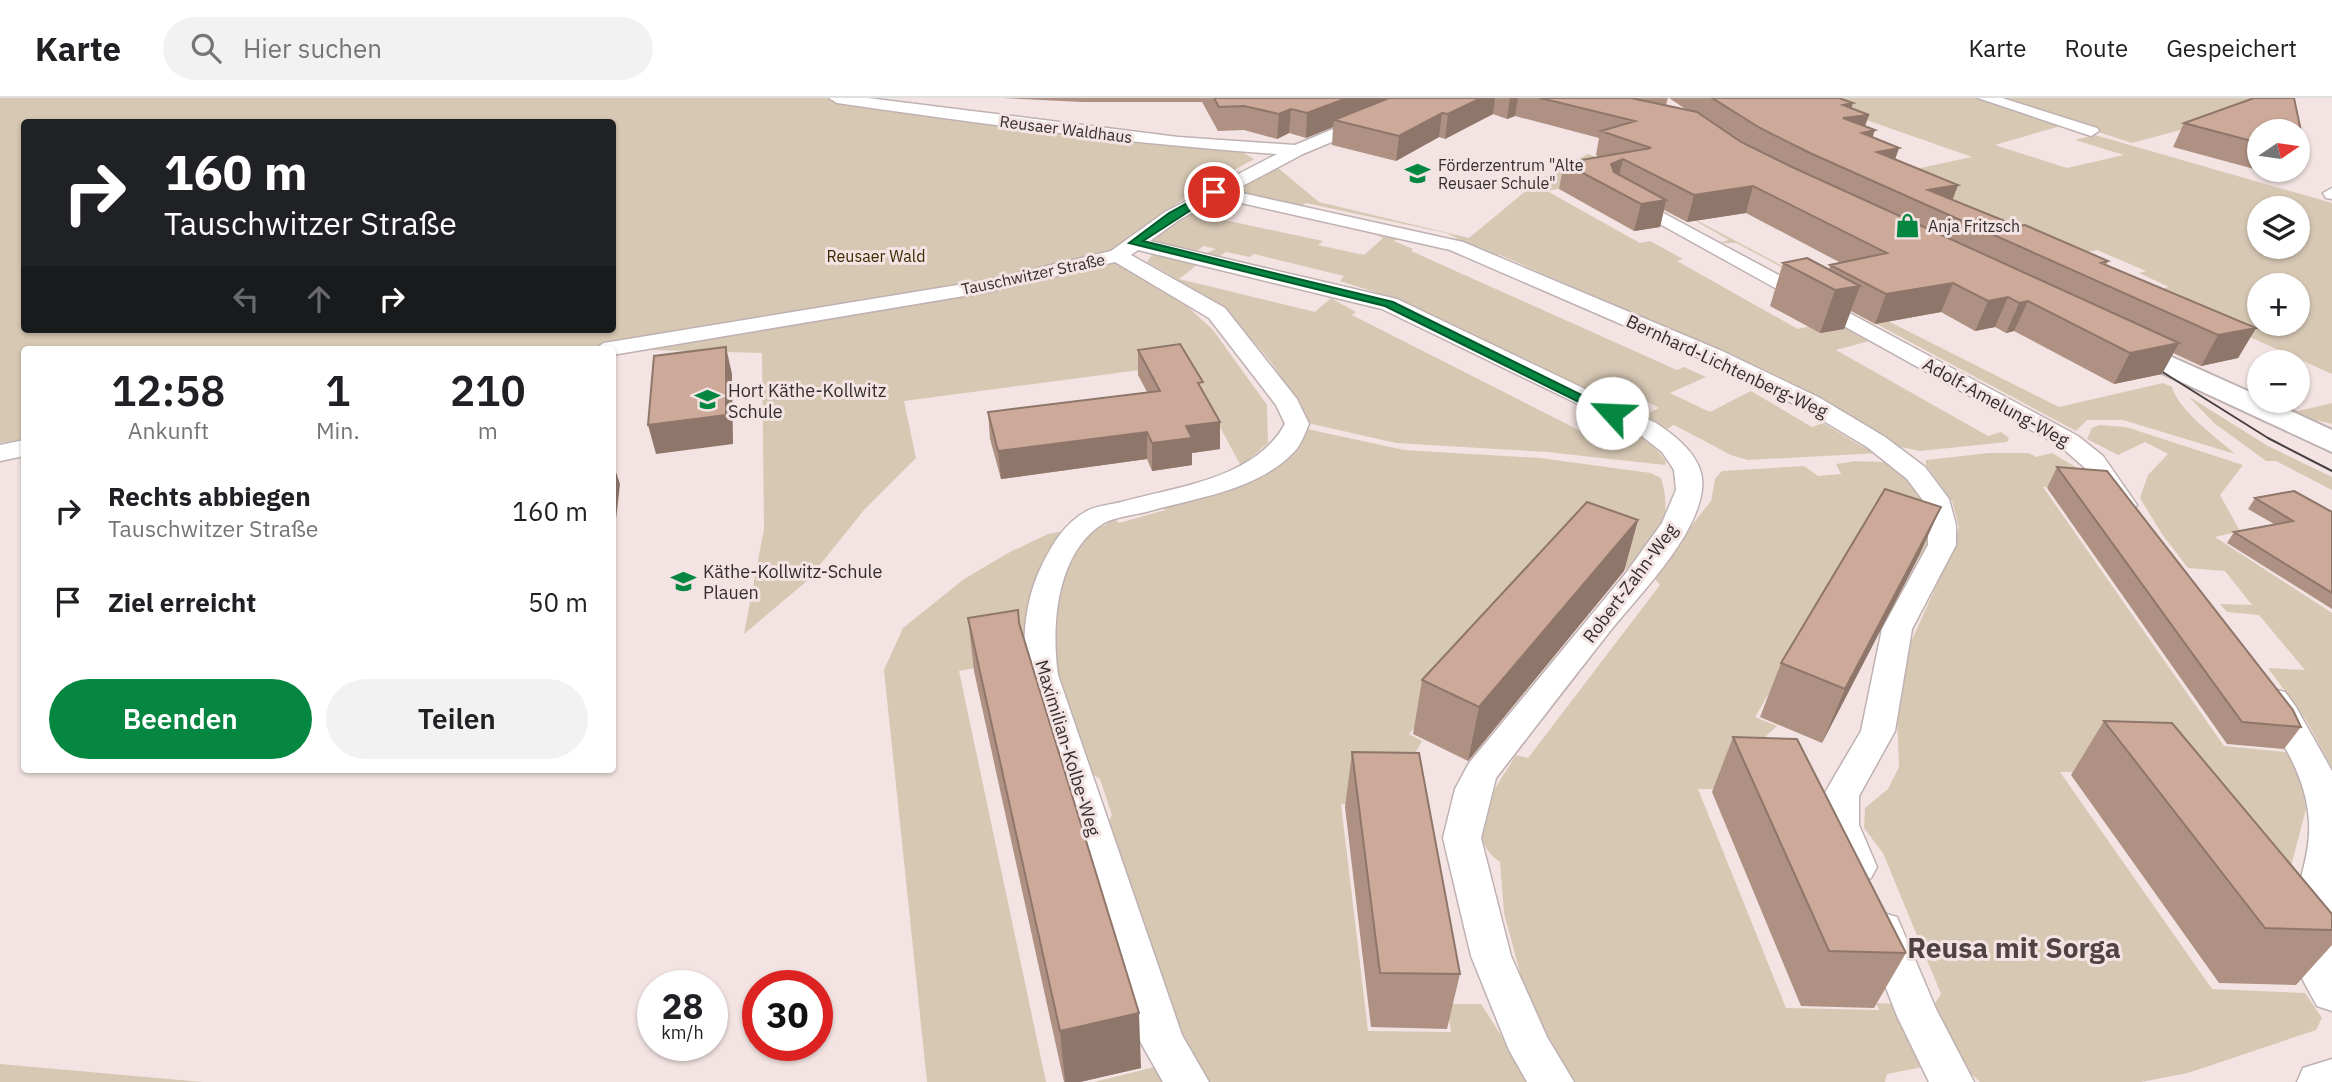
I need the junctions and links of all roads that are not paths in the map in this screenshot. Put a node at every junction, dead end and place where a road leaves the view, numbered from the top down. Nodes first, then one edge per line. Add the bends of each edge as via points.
1 (837, 98) edge
2 (1428, 98) edge
3 (1986, 98) edge
4 (2091, 131) dead end
5 (1297, 150) junction
6 (1214, 192) junction
7 (1616, 192) edge
8 (1126, 249) junction
9 (2098, 333) edge
10 (616, 348) edge
11 (2332, 442) edge
12 (21, 449) edge
13 (0, 453) edge
14 (2139, 525) edge
15 (2261, 684) edge
16 (2332, 993) edge
17 (2332, 1079) edge
18 (1187, 1082) edge
19 (1552, 1082) edge
20 (1952, 1082) edge
21 (2319, 1082) edge

1 - 5 street, Reusaer Waldhaus via 1178,142
2 - 5 street, Tauschwitzer Straße
3 - 4 street
5 - 6 street, Tauschwitzer Straße
6 - 8 street, Tauschwitzer Straße
6 - 20 street, Bernhard-Lichtenberg-Weg via 1457,246 1811,402 1877,442 1916,473 1935,499 1942,545 1897,629 1878,731 1841,796 1841,825 1918,1016
7 - 14 street, Adolf-Amelung-Weg via 2068,441 2094,462
8 - 10 street, Tauschwitzer Straße via 988,286
8 - 18 street, Maximilian-Kolbe-Weg via 1217,313 1288,404 1297,424 1285,447 1231,480 1096,517 1068,542 1049,581 1040,626 1042,675 1164,1043
8 - 19 street, Robert-Zahn-Weg via 1389,304 1647,429 1680,454 1690,488 1682,514 1636,579 1481,772 1462,838 1491,957 1531,1050
9 - 11 street
12 - 13 street
15 - 16 street via 2294,726 2316,771 2324,804 2328,838 2311,913 2311,947 2319,975
17 - 21 street

